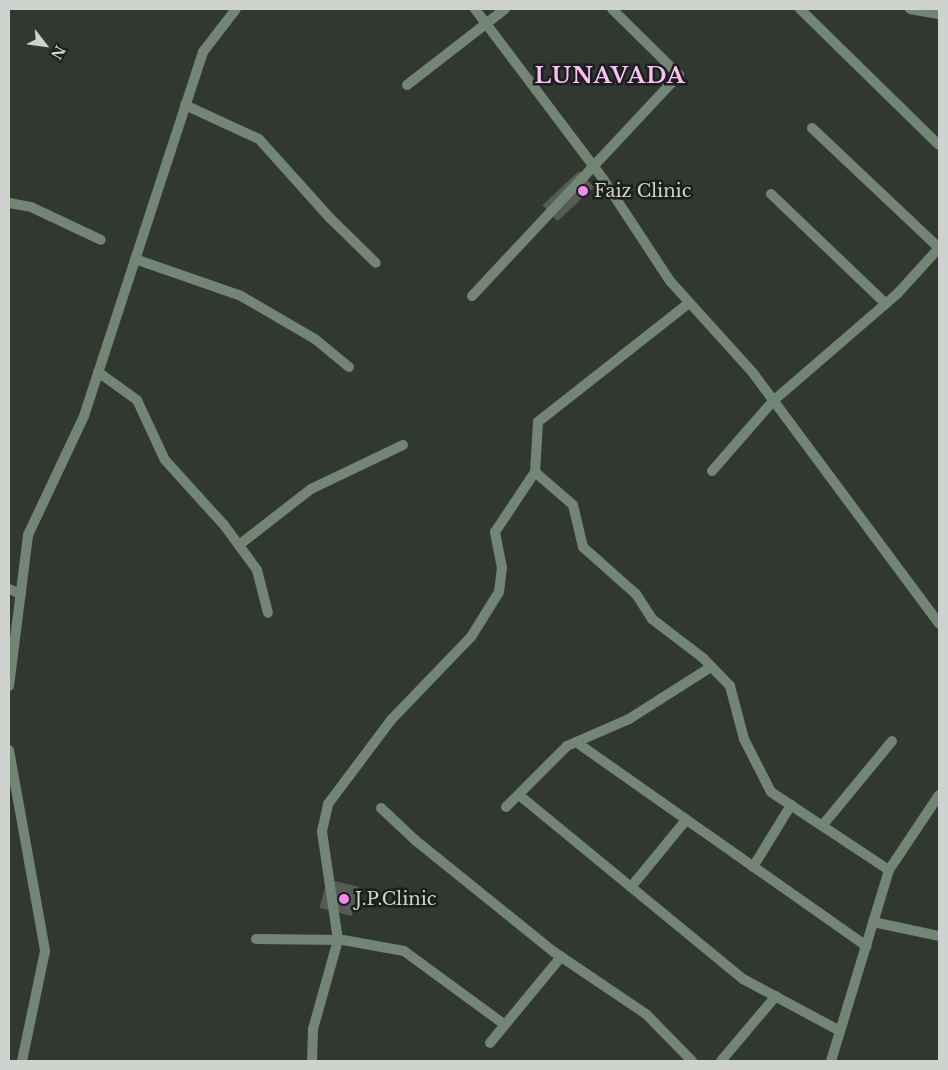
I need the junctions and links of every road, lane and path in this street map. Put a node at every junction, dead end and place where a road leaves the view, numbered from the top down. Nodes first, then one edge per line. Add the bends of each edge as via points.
1 (236, 9) edge
2 (475, 9) edge
3 (505, 9) edge
4 (612, 9) edge
5 (800, 9) edge
6 (910, 9) edge
7 (939, 14) edge
8 (486, 25) junction
9 (407, 85) dead end
10 (185, 105) junction
11 (812, 128) dead end
12 (939, 145) edge
13 (593, 166) junction
14 (772, 194) dead end
15 (9, 203) edge
16 (101, 240) dead end
17 (939, 248) edge
18 (135, 259) junction
19 (376, 262) dead end
20 (472, 296) dead end
21 (689, 303) junction
22 (886, 304) junction
23 (349, 367) dead end
24 (98, 372) junction
25 (773, 400) junction
26 (403, 445) dead end
27 (712, 471) dead end
28 (535, 472) junction
29 (238, 545) junction
30 (9, 589) edge
31 (21, 594) junction
32 (268, 613) dead end
33 (939, 623) edge
34 (711, 667) junction
35 (9, 686) edge
36 (892, 741) dead end
37 (576, 742) junction
38 (9, 750) edge
39 (519, 794) junction
40 (939, 795) edge
41 (791, 805) junction
42 (506, 807) dead end
43 (381, 808) dead end
44 (686, 820) junction
45 (822, 826) junction
46 (753, 867) junction
47 (889, 870) junction
48 (631, 887) junction
49 (873, 922) junction
50 (939, 936) edge
51 (256, 939) dead end
52 (338, 940) junction
53 (866, 946) junction
54 (561, 957) junction
55 (776, 996) junction
56 (505, 1025) junction
57 (840, 1031) junction
58 (490, 1043) dead end
59 (22, 1061) edge
60 (312, 1061) edge
61 (692, 1061) edge
62 (721, 1061) edge
63 (831, 1061) edge

1 - 10 street via 202,52
2 - 8 street
3 - 8 street
4 - 13 street via 679,75
5 - 12 street
6 - 7 street
8 - 9 street
8 - 13 street
10 - 18 street
10 - 19 street via 259,140 330,218
11 - 17 street
13 - 20 street
13 - 21 street via 670,281
14 - 22 street
15 - 16 street via 31,207
17 - 22 street
18 - 23 street via 241,296 315,339
18 - 24 street
21 - 25 street via 753,373
21 - 28 street via 538,422
22 - 25 street
24 - 29 street via 137,400 165,460
24 - 31 street via 84,416 28,535
25 - 27 street
25 - 33 street
26 - 29 street via 311,489
28 - 34 street via 573,505 584,547 636,594 652,619
28 - 52 street via 495,532 502,568 499,592 472,637 391,720 328,804 322,831
29 - 32 street via 257,570
30 - 31 street
31 - 35 street
34 - 37 street via 629,719
34 - 41 street via 730,686 744,738 771,792
36 - 45 street
37 - 39 street
37 - 44 street
38 - 59 street via 45,951
39 - 42 street
39 - 48 street
40 - 47 street
41 - 45 street
41 - 46 street
43 - 54 street via 415,840
44 - 46 street
44 - 48 street
45 - 47 street
46 - 53 street
47 - 49 street
48 - 55 street via 743,979
49 - 50 street
49 - 53 street
51 - 52 street
52 - 56 street via 404,951
52 - 60 street via 313,1028
53 - 57 street
54 - 56 street
54 - 61 street via 646,1014
55 - 57 street
55 - 62 street
56 - 58 street
57 - 63 street

